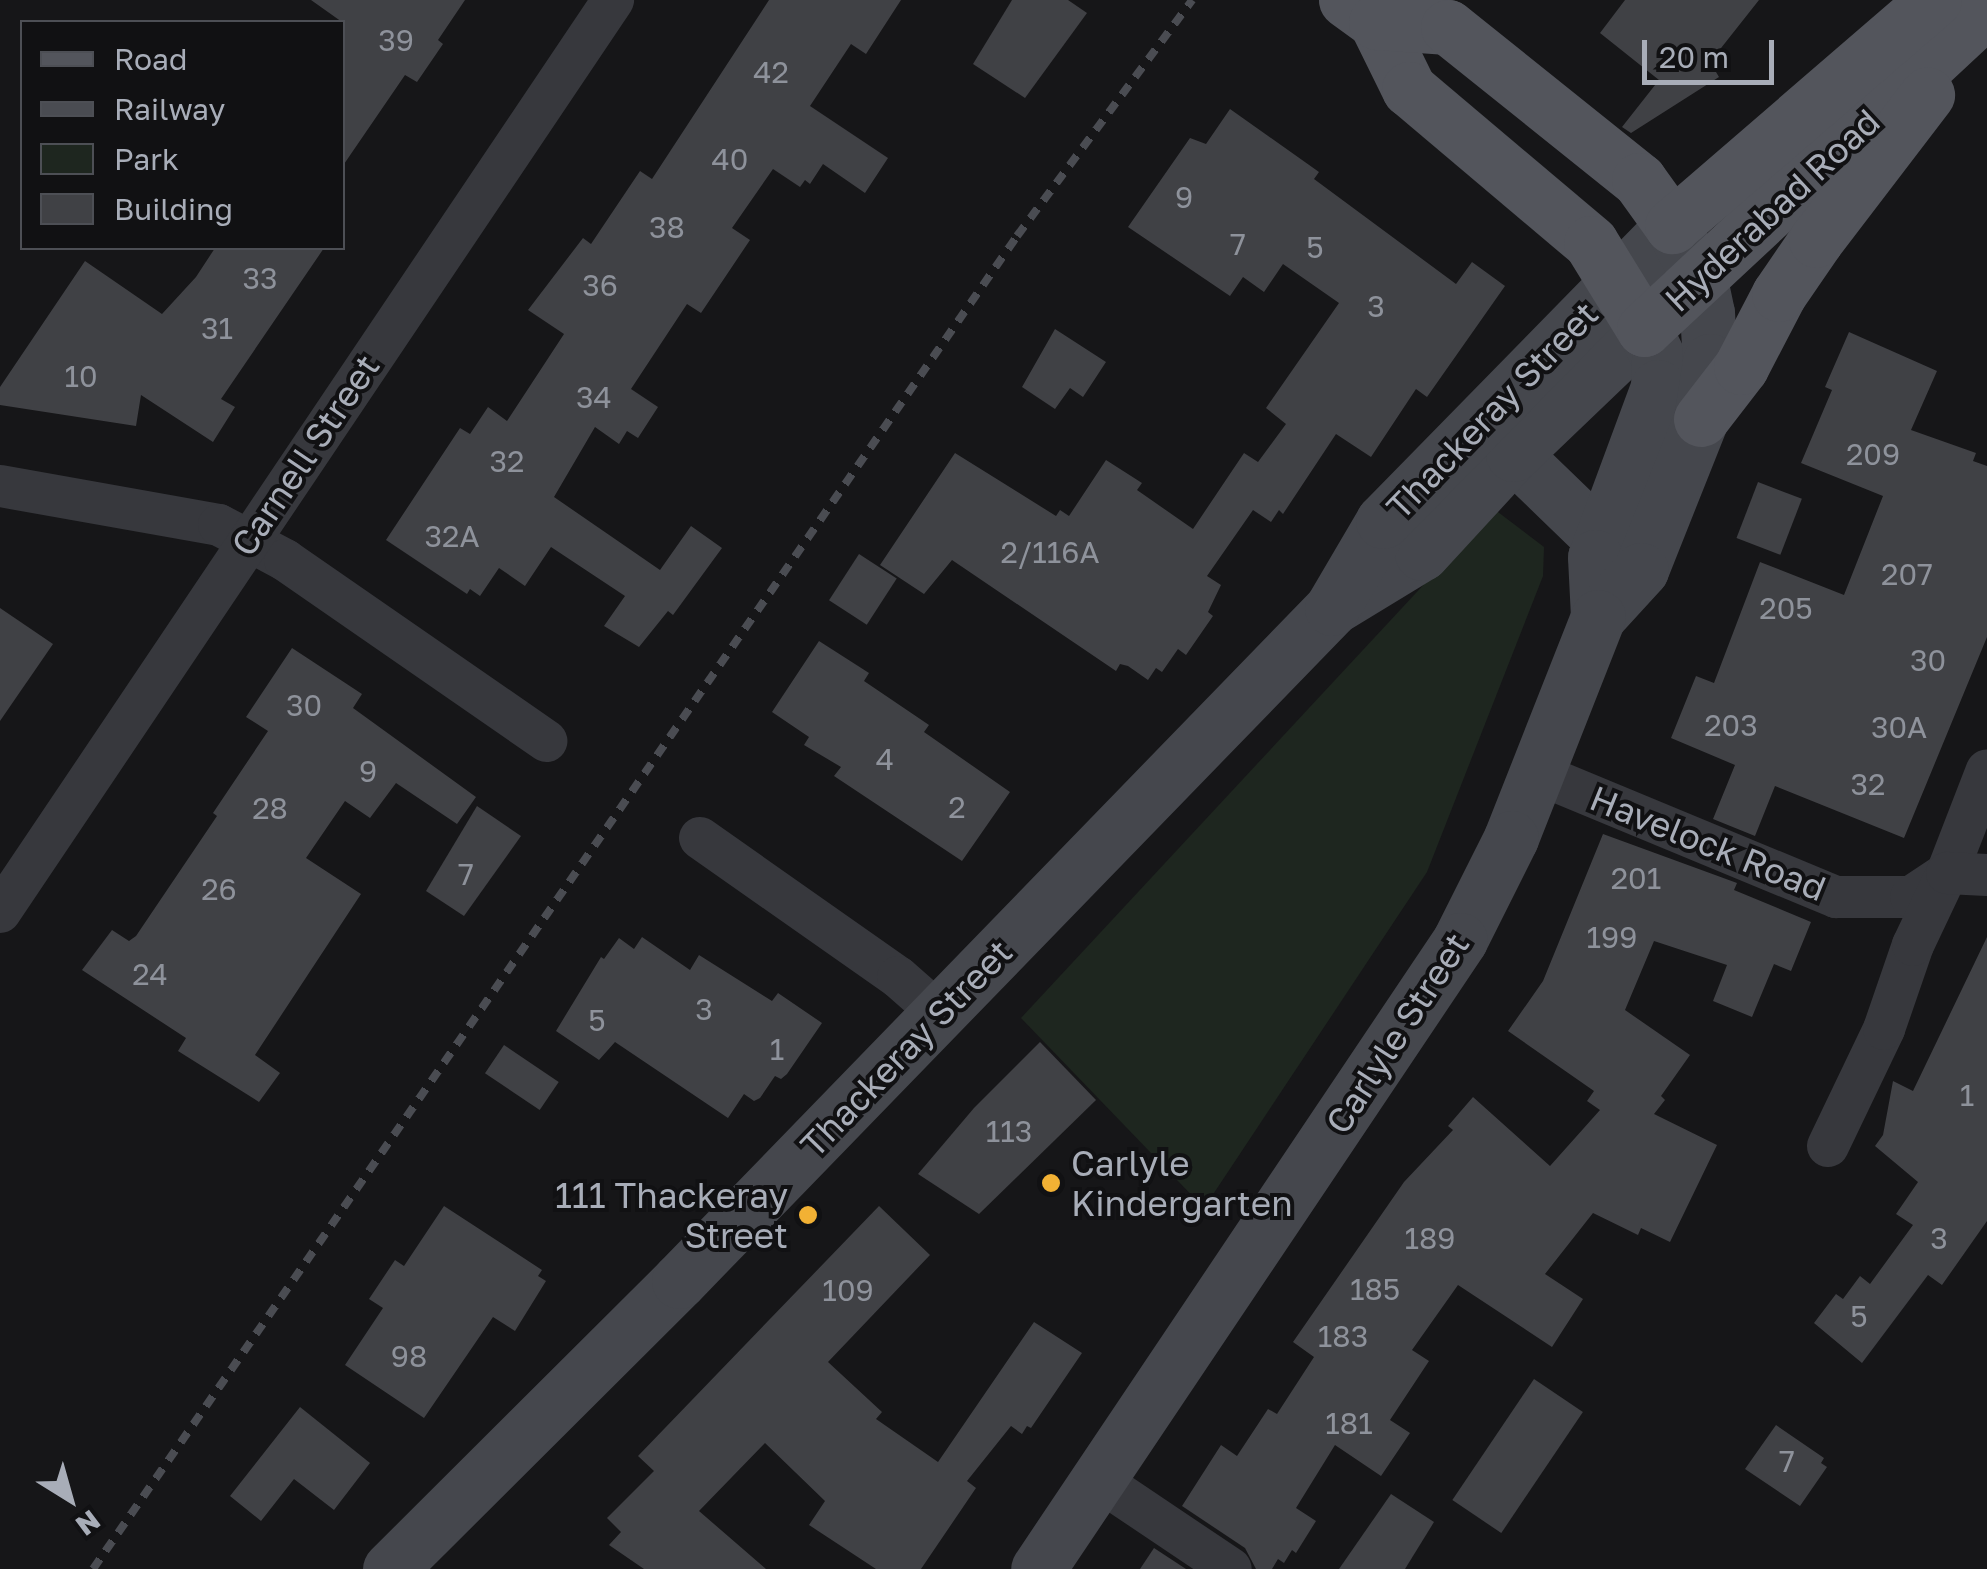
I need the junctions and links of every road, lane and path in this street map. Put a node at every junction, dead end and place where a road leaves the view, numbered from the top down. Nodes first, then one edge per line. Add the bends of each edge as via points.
1 (613, 0) edge
2 (1987, 9) edge
3 (1361, 11) edge
4 (1942, 23) edge
5 (1672, 226) junction
6 (1700, 280) junction
7 (1615, 284) junction
8 (1644, 330) junction
9 (1700, 419) junction
10 (1512, 454) junction
11 (0, 486) edge
12 (247, 540) junction
13 (1602, 540) junction
14 (1332, 608) junction
15 (1598, 617) junction
16 (546, 740) dead end
17 (1987, 770) edge
18 (1534, 772) junction
19 (700, 838) dead end
20 (1967, 874) edge
21 (0, 912) edge
22 (940, 1014) junction
23 (1828, 1146) dead end
24 (1097, 1479) junction
25 (390, 1569) edge
26 (1038, 1569) edge
27 (1230, 1569) edge

1 - 12 street, Carnell Street
2 - 4 main road, Hyderabad Road
3 - 5 main road via 1448,27 1639,180
3 - 7 main road, Carlyle Street via 1410,88 1591,242
4 - 5 main road, Hyderabad Road
4 - 6 main road, Hyderabad Road
4 - 9 main road via 1929,92 1816,240 1740,368
5 - 6 main road
5 - 7 main road, Thackeray Street
6 - 8 main road, Hyderabad Road
6 - 9 main road, Carlyle Street via 1710,361
7 - 8 main road, Carlyle Street
7 - 14 main road, Thackeray Street via 1383,520
8 - 10 main road, Thackeray Street
8 - 13 main road, Carlyle Street via 1659,360 1658,388
9 - 15 main road, Carlyle Street via 1641,570
10 - 13 main road
10 - 14 main road, Thackeray Street via 1422,553
11 - 12 street via 219,525
12 - 16 street
12 - 21 street, Carnell Street
13 - 15 main road, Carlyle Street via 1595,557
14 - 22 main road, Thackeray Street
15 - 18 main road, Carlyle Street
17 - 20 street
18 - 20 street, Havelock Road via 1836,897 1911,896
18 - 24 main road, Carlyle Street via 1512,838 1460,940
19 - 22 street
20 - 23 street via 1914,946 1884,1029
22 - 25 main road, Thackeray Street
24 - 26 main road, Carlyle Street
24 - 27 street

